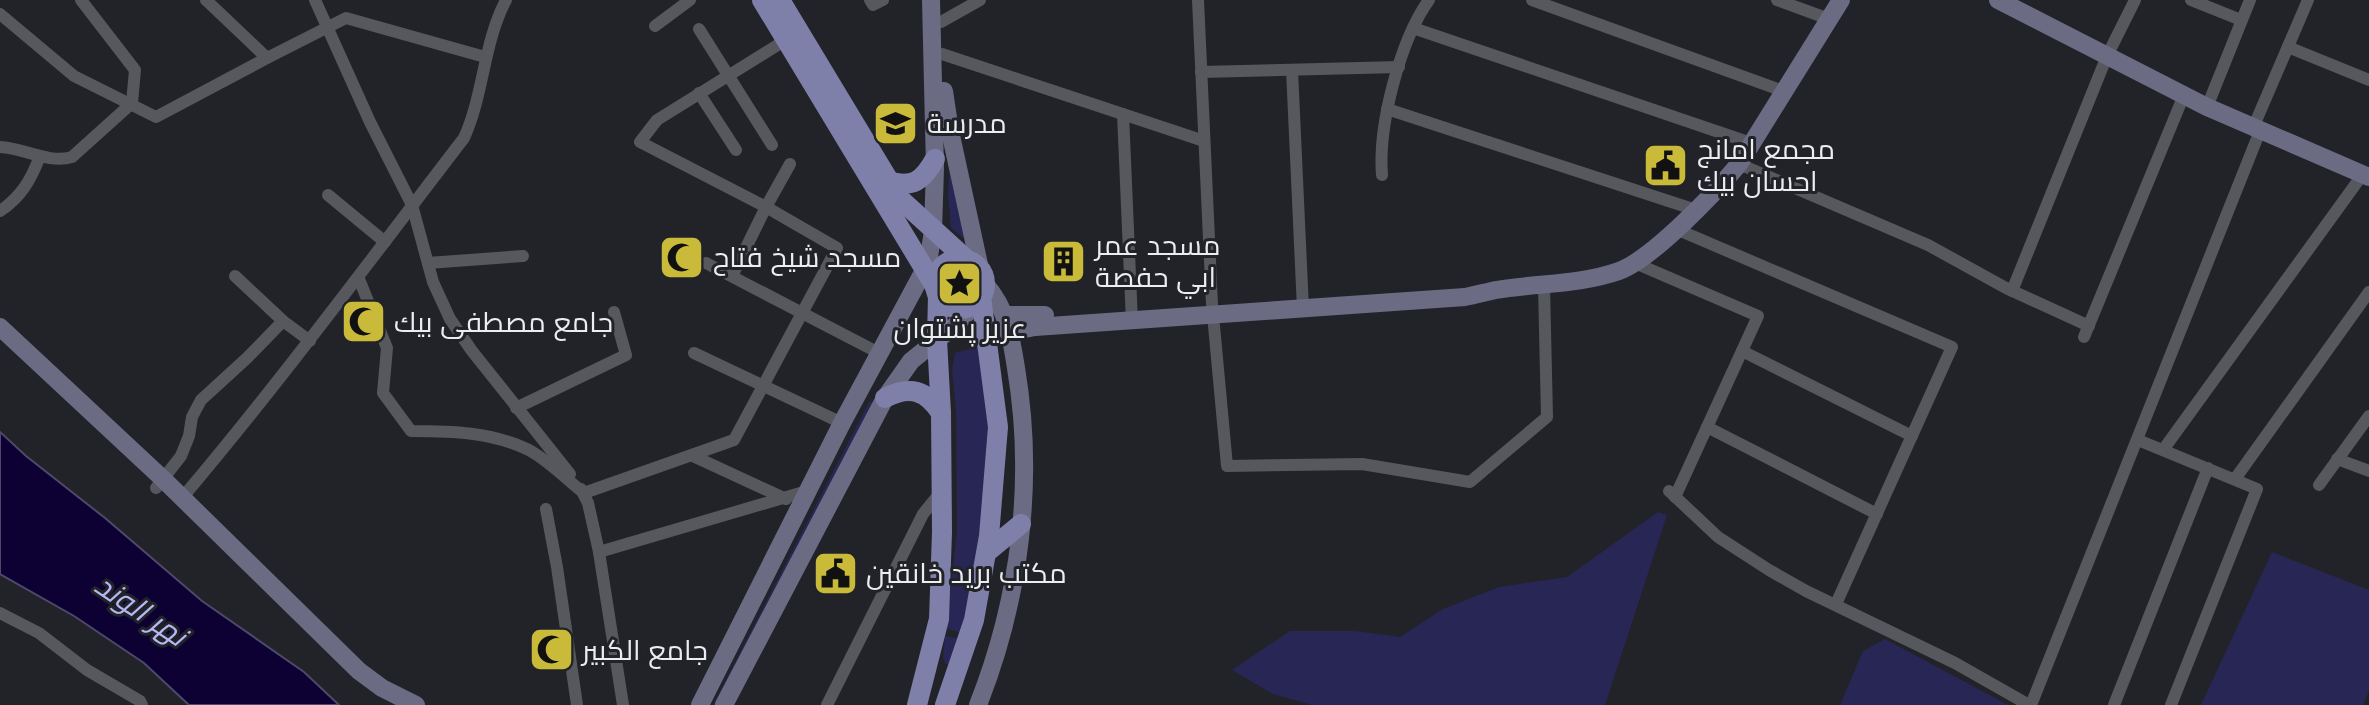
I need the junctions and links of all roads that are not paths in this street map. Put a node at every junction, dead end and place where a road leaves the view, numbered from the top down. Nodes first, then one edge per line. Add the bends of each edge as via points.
1 (81, 0) edge
2 (206, 0) edge
3 (315, 0) edge
4 (506, 0) edge
5 (690, 0) edge
6 (762, 0) edge
7 (780, 0) edge
8 (870, 0) edge
9 (883, 0) edge
10 (931, 0) edge
11 (940, 0) edge
12 (980, 0) edge
13 (1198, 0) edge
14 (1429, 0) edge
15 (1532, 0) edge
16 (1777, 0) edge
17 (1841, 0) edge
18 (2135, 0) edge
19 (2191, 0) edge
20 (2250, 0) edge
21 (2308, 0) edge
22 (2007, 2) edge
23 (0, 14) edge
24 (1829, 19) junction
25 (2241, 20) junction
26 (941, 22) junction
27 (329, 26) junction
28 (655, 26) dead end
29 (1413, 28) junction
30 (699, 29) dead end
31 (792, 36) junction
32 (2288, 47) junction
33 (942, 54) junction
34 (2107, 56) junction
35 (485, 57) junction
36 (267, 58) junction
37 (1399, 67) junction
38 (1292, 70) junction
39 (1201, 72) junction
40 (729, 75) junction
41 (2369, 80) edge
42 (1783, 91) junction
43 (699, 93) junction
44 (2184, 95) junction
45 (132, 103) junction
46 (2207, 107) junction
47 (1387, 109) junction
48 (1123, 114) junction
49 (2256, 130) junction
50 (1204, 141) junction
51 (1751, 143) junction
52 (772, 145) dead end
53 (0, 147) edge
54 (736, 150) dead end
55 (40, 156) junction
56 (935, 159) junction
57 (790, 164) dead end
58 (1739, 164) junction
59 (1382, 175) dead end
60 (2366, 176) edge
61 (887, 181) junction
62 (328, 195) dead end
63 (412, 205) junction
64 (766, 207) junction
65 (1696, 210) junction
66 (0, 211) edge
67 (1676, 229) junction
68 (933, 231) junction
69 (385, 242) junction
70 (523, 256) dead end
71 (428, 263) junction
72 (706, 263) dead end
73 (1635, 263) junction
74 (235, 276) dead end
75 (732, 276) junction
76 (359, 279) junction
77 (978, 283) junction
78 (933, 285) junction
79 (1544, 286) junction
80 (2012, 291) junction
81 (2369, 292) edge
82 (1303, 304) junction
83 (1212, 309) junction
84 (614, 312) dead end
85 (802, 312) junction
86 (1132, 316) junction
87 (283, 321) junction
88 (1007, 323) junction
89 (0, 327) edge
90 (937, 340) junction
91 (310, 341) junction
92 (0, 342) edge
93 (1742, 351) junction
94 (694, 353) dead end
95 (879, 353) junction
96 (762, 386) junction
97 (885, 398) junction
98 (516, 408) junction
99 (941, 413) junction
100 (2369, 416) edge
101 (842, 423) junction
102 (1707, 427) junction
103 (1912, 436) junction
104 (2138, 440) junction
105 (720, 446) junction
106 (2163, 450) junction
107 (693, 456) junction
108 (2337, 459) junction
109 (710, 464) junction
110 (2208, 468) junction
111 (2369, 471) edge
112 (2235, 479) junction
113 (159, 483) junction
114 (2319, 485) dead end
115 (941, 491) junction
116 (584, 493) junction
117 (796, 498) junction
118 (178, 502) junction
119 (546, 509) dead end
120 (1877, 514) junction
121 (1021, 524) junction
122 (599, 552) junction
123 (987, 552) junction
124 (1836, 604) junction
125 (0, 613) edge
126 (142, 705) edge
127 (391, 705) edge
128 (416, 705) edge
129 (577, 705) edge
130 (623, 705) edge
131 (700, 705) edge
132 (724, 705) edge
133 (827, 705) edge
134 (917, 705) edge
135 (945, 705) edge
136 (978, 705) edge
137 (2030, 705) edge
138 (2114, 705) edge
139 (2171, 705) edge

1 - 45 street via 135,70
2 - 36 street
3 - 27 street
4 - 35 street
5 - 28 street
6 - 31 main road
7 - 31 main road
8 - 9 street via 873,5
10 - 56 main road
11 - 26 main road
12 - 26 street
13 - 39 street
14 - 29 street
15 - 42 street
16 - 24 street
17 - 24 main road
18 - 34 street
19 - 25 street
20 - 25 street
21 - 32 street
22 - 34 main road
23 - 45 street via 74,76
24 - 42 main road
25 - 46 street
26 - 33 main road
27 - 35 street via 346,18
27 - 36 street
27 - 63 street
29 - 37 street
29 - 51 street
30 - 40 street
31 - 40 street
31 - 61 main road
31 - 78 main road
32 - 41 street
32 - 49 street
33 - 48 street
33 - 77 main road via 950,131
34 - 44 main road
34 - 80 street
35 - 63 street via 464,138
36 - 45 street via 156,117
37 - 38 street
37 - 47 street
38 - 39 street
38 - 82 street
39 - 50 street
40 - 43 street
40 - 52 street
42 - 51 main road
43 - 54 street
43 - 64 street via 657,120 640,142
44 - 46 main road
44 - 80 street via 2086,332
45 - 55 street via 72,157
46 - 49 main road
47 - 59 street
47 - 65 street
48 - 50 street
48 - 86 street
49 - 60 main road
49 - 104 street
50 - 83 street
51 - 58 main road
53 - 55 street
55 - 66 street via 18,197
56 - 61 main road via 916,182
56 - 68 main road
57 - 64 street
58 - 65 main road
58 - 80 street via 1928,245
60 - 106 street
61 - 68 main road
62 - 69 street
63 - 69 street
63 - 71 street
64 - 75 street
64 - 85 street via 837,248
65 - 67 main road
67 - 73 main road
67 - 103 street via 1952,347
68 - 77 main road
68 - 78 main road
69 - 76 street
70 - 71 street
71 - 98 street via 450,319
72 - 75 street
73 - 79 main road via 1616,272
73 - 93 street via 1758,316
74 - 87 street
75 - 85 street
76 - 91 street
76 - 116 street via 387,348 383,393 411,431 449,431 510,443 540,458
77 - 78 main road via 958,309 950,307
77 - 78 main road via 959,259 944,266
77 - 88 main road via 997,298
77 - 90 main road via 957,324
77 - 123 main road via 998,427
78 - 90 main road
78 - 95 main road
79 - 82 main road via 1466,287
79 - 83 street via 1547,417 1470,482 1362,464 1227,466
81 - 112 street
82 - 83 main road
83 - 86 main road
84 - 98 street via 626,355
85 - 95 street
85 - 96 street
86 - 88 main road via 1033,316
87 - 91 street
87 - 113 street via 201,400 183,452
88 - 121 main road via 1024,424
89 - 113 main road
90 - 97 main road via 911,361
90 - 99 main road
91 - 118 street
92 - 113 main road
93 - 102 street
93 - 103 street
94 - 96 street
95 - 101 main road
96 - 101 street
96 - 105 street via 734,440
97 - 99 main road via 910,390 934,402
97 - 132 main road
98 - 116 street
99 - 115 main road
100 - 108 street
101 - 117 main road
102 - 120 street
102 - 124 street via 1672,494 1743,554
103 - 120 street
104 - 106 street
104 - 137 street
105 - 107 street
105 - 109 street
106 - 110 street
107 - 109 street
107 - 116 street
108 - 111 street
108 - 114 street
109 - 117 street
110 - 112 street
110 - 138 street
112 - 139 street via 2257,489
113 - 118 main road
115 - 133 street via 923,514
115 - 134 main road via 939,619
116 - 122 street
117 - 122 street
117 - 131 main road
118 - 127 main road via 352,678
118 - 128 main road via 359,671
119 - 129 street
120 - 124 street
121 - 123 main road
121 - 136 main road via 999,643
122 - 130 street
123 - 135 main road via 974,620
124 - 137 street
125 - 126 street via 39,633

